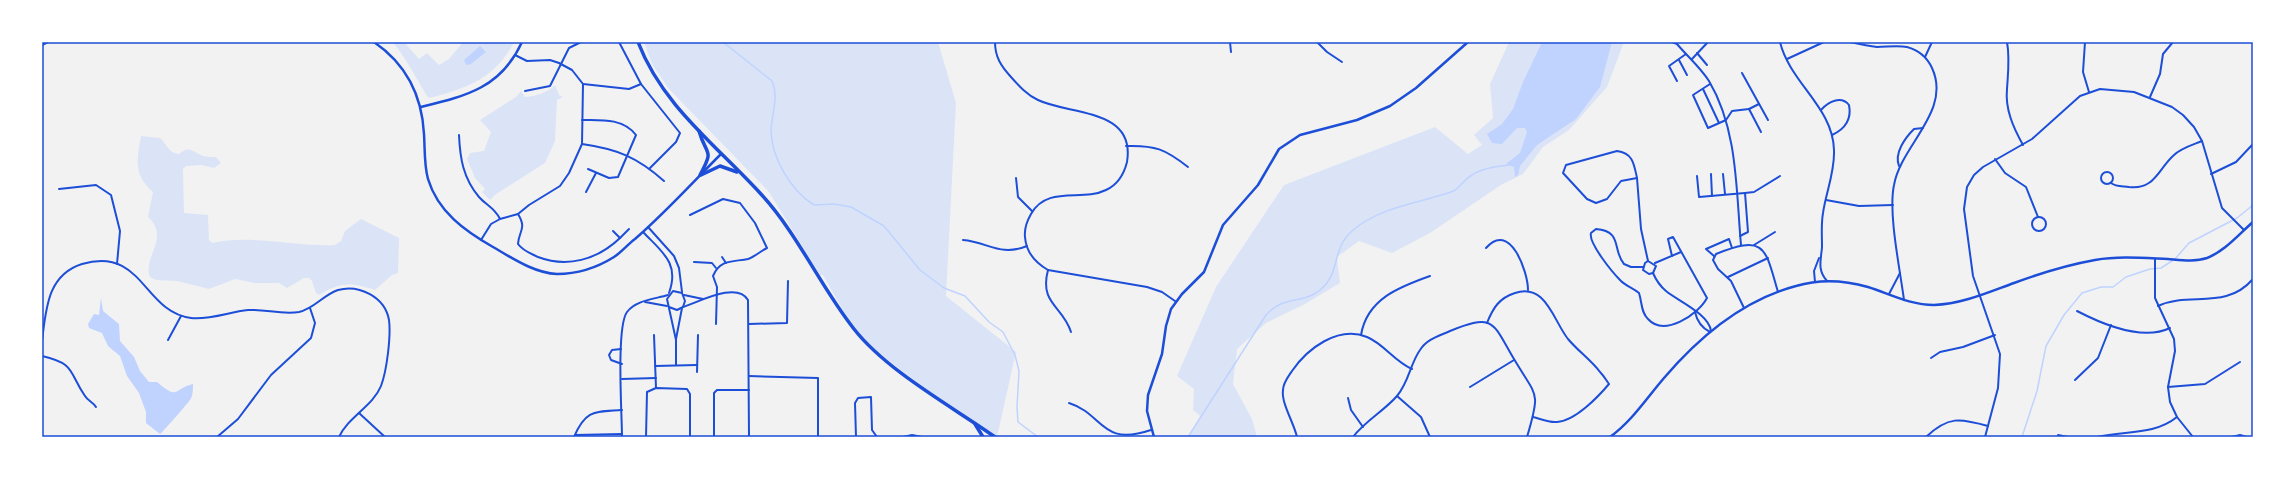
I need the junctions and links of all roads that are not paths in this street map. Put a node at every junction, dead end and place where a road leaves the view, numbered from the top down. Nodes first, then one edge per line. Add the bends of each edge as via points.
1 (48, 42) edge
2 (374, 42) edge
3 (522, 42) edge
4 (581, 42) edge
5 (620, 42) edge
6 (638, 42) edge
7 (995, 42) edge
8 (1230, 42) edge
9 (1317, 42) edge
10 (1672, 42) edge
11 (1708, 42) edge
12 (1780, 42) edge
13 (1824, 42) edge
14 (1850, 42) edge
15 (1932, 42) edge
16 (2007, 42) edge
17 (2084, 42) edge
18 (2173, 42) edge
19 (1466, 43) edge
20 (1677, 43) edge
21 (1865, 43) edge
22 (42, 45) edge
23 (1231, 52) dead end
24 (1697, 53) junction
25 (1686, 54) junction
26 (2253, 54) edge
27 (515, 55) junction
28 (1925, 57) junction
29 (1692, 59) junction
30 (1787, 59) junction
31 (1679, 60) junction
32 (2253, 60) edge
33 (1342, 62) dead end
34 (559, 63) junction
35 (1707, 65) dead end
36 (1742, 73) dead end
37 (1687, 75) dead end
38 (1677, 81) dead end
39 (583, 84) junction
40 (641, 84) junction
41 (1710, 84) junction
42 (1703, 88) junction
43 (525, 92) dead end
44 (2088, 92) junction
45 (2150, 97) junction
46 (1759, 104) junction
47 (421, 106) junction
48 (1749, 109) junction
49 (1821, 110) junction
50 (582, 120) junction
51 (1726, 120) junction
52 (1768, 120) dead end
53 (1719, 123) junction
54 (1923, 128) junction
55 (698, 129) junction
56 (1761, 132) dead end
57 (459, 135) dead end
58 (1832, 135) junction
59 (2202, 141) junction
60 (582, 144) junction
61 (2253, 144) edge
62 (2023, 145) junction
63 (1126, 146) junction
64 (721, 154) junction
65 (628, 155) junction
66 (1995, 159) junction
67 (1900, 166) junction
68 (1188, 167) dead end
69 (650, 168) junction
70 (588, 169) dead end
71 (596, 173) junction
72 (741, 174) junction
73 (1711, 174) dead end
74 (1723, 174) dead end
75 (2211, 174) junction
76 (700, 175) junction
77 (1697, 176) dead end
78 (1780, 176) dead end
79 (1016, 178) dead end
80 (1637, 178) junction
81 (664, 181) dead end
82 (2111, 183) junction
83 (59, 189) dead end
84 (586, 192) dead end
85 (1736, 193) junction
86 (1745, 193) junction
87 (1724, 194) junction
88 (1712, 196) junction
89 (1826, 200) junction
90 (1892, 205) junction
91 (1032, 211) junction
92 (518, 214) junction
93 (690, 215) dead end
94 (2038, 217) junction
95 (500, 219) junction
96 (2253, 222) edge
97 (648, 227) junction
98 (629, 229) dead end
99 (2244, 230) junction
100 (613, 231) dead end
101 (643, 232) junction
102 (1775, 232) dead end
103 (1740, 236) junction
104 (620, 238) junction
105 (963, 240) dead end
106 (481, 241) junction
107 (1754, 244) junction
108 (1740, 245) junction
109 (1027, 246) junction
110 (1486, 248) dead end
111 (1732, 248) junction
112 (1681, 252) junction
113 (1820, 255) junction
114 (1672, 256) junction
115 (1714, 256) junction
116 (722, 257) dead end
117 (1768, 258) junction
118 (2155, 259) junction
119 (1648, 261) junction
120 (694, 262) dead end
121 (726, 263) junction
122 (117, 264) junction
123 (1654, 264) junction
124 (1643, 267) junction
125 (716, 268) junction
126 (1048, 270) junction
127 (1900, 270) junction
128 (1653, 273) junction
129 (1430, 276) dead end
130 (1728, 277) junction
131 (2253, 278) edge
132 (788, 281) dead end
133 (1826, 281) junction
134 (1815, 282) junction
135 (1528, 290) junction
136 (1778, 292) junction
137 (669, 294) junction
138 (683, 294) junction
139 (716, 295) junction
140 (1889, 295) junction
141 (1980, 295) junction
142 (705, 299) junction
143 (1904, 300) junction
144 (1175, 301) junction
145 (645, 302) junction
146 (669, 306) junction
147 (2158, 306) junction
148 (682, 307) junction
149 (310, 308) junction
150 (1744, 308) junction
151 (2077, 311) dead end
152 (1695, 312) junction
153 (181, 316) junction
154 (1487, 323) junction
155 (716, 324) dead end
156 (749, 324) junction
157 (2111, 324) junction
158 (2170, 328) junction
159 (1071, 332) dead end
160 (1711, 332) junction
161 (654, 335) dead end
162 (698, 335) dead end
163 (1361, 335) junction
164 (1995, 335) junction
165 (168, 340) dead end
166 (676, 340) junction
167 (42, 341) edge
168 (622, 349) junction
169 (42, 356) edge
170 (1931, 358) dead end
171 (1514, 360) junction
172 (2240, 362) dead end
173 (622, 364) junction
174 (676, 365) junction
175 (697, 365) junction
176 (655, 366) junction
177 (1412, 369) junction
178 (697, 372) dead end
179 (749, 376) junction
180 (622, 378) junction
181 (656, 378) junction
182 (2076, 380) dead end
183 (1470, 387) dead end
184 (2168, 387) junction
185 (656, 388) junction
186 (749, 390) junction
187 (1397, 396) junction
188 (1348, 398) dead end
189 (1069, 403) dead end
190 (96, 407) dead end
191 (622, 410) junction
192 (359, 414) junction
193 (1533, 417) junction
194 (2177, 417) junction
195 (975, 423) junction
196 (1988, 426) junction
197 (1363, 427) junction
198 (1151, 430) junction
199 (2058, 435) dead end
200 (575, 436) edge
201 (622, 436) edge
202 (217, 437) edge
203 (339, 437) edge
204 (385, 437) edge
205 (646, 437) edge
206 (666, 437) edge
207 (671, 437) edge
208 (690, 437) edge
209 (714, 437) edge
210 (749, 437) edge
211 (818, 437) edge
212 (856, 437) edge
213 (877, 437) edge
214 (903, 437) edge
215 (922, 437) edge
216 (983, 437) edge
217 (995, 437) edge
218 (1154, 437) edge
219 (1297, 437) edge
220 (1352, 437) edge
221 (1430, 437) edge
222 (1527, 437) edge
223 (1610, 437) edge
224 (1926, 437) edge
225 (1985, 437) edge
226 (2068, 437) edge
227 (2097, 437) edge
228 (2193, 437) edge
229 (2232, 437) edge
230 (2247, 437) edge

1 - 22 street
2 - 47 street via 397,62 411,82
3 - 27 street
4 - 34 street via 569,48
5 - 40 street
6 - 55 main road via 659,84
7 - 63 street via 999,63 1022,90 1050,105 1108,120 1120,131
8 - 23 street
9 - 33 street
10 - 20 street
11 - 24 street
12 - 30 street
13 - 30 street
14 - 21 street
15 - 28 street
16 - 62 street via 2007,106 2012,124
17 - 44 street via 2083,72
18 - 45 street via 2163,54 2160,74
19 - 144 street via 1416,88 1390,106 1357,120 1300,135 1284,144 1258,185 1223,225 1204,272
20 - 25 street
21 - 28 street via 1907,47
24 - 29 street
24 - 35 street
25 - 29 street
25 - 31 street
26 - 32 street
27 - 34 street via 527,61 550,60
27 - 47 street via 494,80 476,91
28 - 54 street via 1933,70 1936,89 1933,110
29 - 41 street
30 - 49 street via 1803,88
31 - 37 street
31 - 38 street via 1669,66
34 - 39 street via 572,70
34 - 43 street via 550,86
36 - 46 street
39 - 40 street via 629,88
39 - 50 street
40 - 69 street via 680,133 676,142
41 - 42 street
41 - 51 street
42 - 53 street
42 - 53 street via 1693,95 1708,128
44 - 45 street via 2111,89
44 - 62 street via 2073,100 2041,132
45 - 59 street via 2183,115 2195,128
46 - 48 street
46 - 52 street
47 - 106 street via 428,178 435,196 456,222
48 - 51 street via 1732,112
48 - 56 street
49 - 58 street
49 - 58 street via 1828,103 1840,100 1845,100 1849,105 1847,125
50 - 60 street
50 - 65 street via 611,121 630,127 636,135
51 - 53 street
51 - 85 street via 1732,147
54 - 67 street
54 - 67 street via 1914,129 1905,140 1898,157
55 - 64 main road
55 - 76 main road via 709,156
57 - 95 street via 461,161 469,184
58 - 89 street via 1834,162
59 - 75 street
59 - 82 street via 2174,154 2148,185 2135,188 2115,186
60 - 65 street
60 - 92 street via 560,186
61 - 75 street via 2236,162
62 - 66 street
63 - 68 street via 1160,148
63 - 91 street via 1125,169 1111,188 1096,194 1052,197
64 - 72 main road
64 - 76 street
65 - 69 street
65 - 71 street via 618,176 609,178
66 - 94 street via 2004,173 2026,187
66 - 141 street via 1974,175 1967,186 1964,199 1970,260
67 - 90 street via 1894,185
69 - 81 street
70 - 71 street
71 - 84 street
72 - 76 main road via 720,166
72 - 195 main road via 761,193 786,226 845,317 866,343 893,367
73 - 88 street
74 - 87 street
75 - 99 street via 2222,208
76 - 97 street
77 - 88 street via 1699,197
78 - 86 street via 1754,192
79 - 91 street via 1018,196
80 - 80 street via 1621,181 1607,199 1596,203 1587,199 1562,170 1566,164 1617,151 1626,153 1633,160
80 - 119 street via 1641,229
82 - 82 street via 2111,173 2102,174 2101,182 2107,185
83 - 122 street via 96,185 111,195 120,231
85 - 86 street
85 - 87 street
85 - 103 street
86 - 103 street via 1748,232
87 - 88 street
89 - 90 street via 1859,206
89 - 113 street
90 - 127 street
91 - 109 street via 1025,228
92 - 95 street
92 - 104 street via 523,221 518,244 527,252 546,260 574,262 593,257
93 - 121 street via 723,199 740,203 747,212 767,248 748,259 735,259
94 - 94 street via 2032,223 2033,227 2039,230 2043,229 2046,223
95 - 106 street via 491,224
96 - 99 street
97 - 101 street
97 - 138 street via 674,256 679,268
98 - 104 street
99 - 118 street via 2220,251 2207,258
100 - 104 street
101 - 106 street via 616,256 595,267 556,274 520,263
101 - 137 street via 671,265 673,280
102 - 107 street
103 - 108 street
105 - 109 street via 1002,251
107 - 108 street
107 - 117 street via 1765,251
108 - 111 street
109 - 126 street via 1035,260
110 - 135 street via 1498,241 1513,247 1527,272
111 - 115 street
111 - 115 street via 1729,239 1706,249
112 - 114 street
112 - 114 street via 1676,239 1670,237 1667,242
112 - 152 street via 1707,295 1706,300
113 - 133 street via 1820,272
113 - 134 street via 1814,271
114 - 123 street
115 - 130 street via 1713,260 1718,268
116 - 121 street
117 - 130 street
117 - 136 street
118 - 141 street via 2119,258 2093,261 2042,273
118 - 147 street via 2154,289
119 - 123 street
119 - 124 street
120 - 125 street via 712,263
121 - 125 street
122 - 153 street via 131,270 152,296
122 - 167 street via 103,261 82,264 60,277 48,298
123 - 128 street via 1656,269
124 - 128 street via 1646,273
124 - 152 street via 1624,264 1615,239 1609,233 1596,229 1591,233 1591,241 1610,268 1624,284 1639,293 1648,320 1667,327
125 - 139 street via 713,276 717,287
126 - 144 street via 1147,287 1162,292
126 - 159 street via 1048,297
127 - 140 street via 1899,278
127 - 143 street
128 - 152 street via 1664,290
129 - 163 street via 1397,288 1377,303 1366,317
130 - 150 street
131 - 147 street via 2243,288 2227,296
132 - 156 street via 787,323
133 - 134 street
133 - 140 street via 1857,284
134 - 136 street
135 - 154 street via 1511,294 1501,300
135 - 193 street via 1543,298 1568,339 1601,372 1609,384 1598,398 1565,421 1552,422
136 - 150 street
137 - 138 street via 676,291
137 - 145 street
137 - 146 street
138 - 142 street
138 - 148 street via 685,301
139 - 142 street
139 - 155 street
139 - 156 street via 729,292 746,296
140 - 143 street
141 - 143 street via 1961,302 1943,304
141 - 164 street
142 - 148 street
144 - 198 street via 1167,318 1162,354 1148,395 1147,411
145 - 146 street
145 - 168 street via 635,304 626,312
146 - 148 street via 677,310
146 - 166 street
147 - 158 street
148 - 166 street
149 - 153 street via 294,313 248,310 206,317
149 - 192 street via 334,292 357,288 378,300 388,318 383,379 380,388
149 - 202 street via 315,323 311,338 271,375 238,420
150 - 160 street
151 - 157 street
152 - 160 street via 1705,329
152 - 160 street via 1711,327
153 - 165 street
154 - 171 street via 1498,331
154 - 177 street via 1472,322 1430,339 1419,350
156 - 179 street
157 - 158 street via 2144,334 2158,333
157 - 182 street via 2098,358
158 - 184 street via 2175,351
160 - 223 street via 1675,365 1638,412
161 - 176 street
162 - 175 street
163 - 177 street via 1374,340 1398,362
163 - 219 street via 1349,334 1333,338 1313,347 1298,361 1286,381 1282,395
164 - 170 street via 1940,352
164 - 196 street via 2000,354 2000,374
166 - 174 street
168 - 173 street
168 - 173 street via 613,350 609,355 611,360
169 - 190 street via 57,359 70,367 85,396
171 - 183 street
171 - 193 street via 1534,391 1536,404
172 - 184 street via 2205,384
173 - 180 street
174 - 175 street
174 - 176 street
175 - 178 street
176 - 181 street
177 - 187 street via 1406,384
179 - 186 street
179 - 211 street via 818,378
180 - 181 street
180 - 191 street
181 - 185 street
184 - 194 street via 2170,402
185 - 205 street via 646,392
185 - 208 street via 687,389 690,394
186 - 209 street via 717,390 714,393
186 - 210 street
187 - 197 street
187 - 221 street via 1421,417
188 - 197 street via 1351,410
189 - 198 street via 1080,407 1100,425 1114,432 1132,434
191 - 200 street via 590,413 583,420
191 - 201 street
192 - 203 street
192 - 204 street
193 - 222 street
194 - 227 street via 2152,430 2120,432
194 - 228 street
195 - 216 main road
195 - 217 main road
196 - 224 street via 1969,420 1954,420 1938,426
196 - 225 street
197 - 220 street
198 - 218 street
199 - 226 street
200 - 201 street
206 - 207 street
207 - 208 street
212 - 213 street via 855,403 858,398 867,396 871,397 872,430
214 - 215 street
229 - 230 street

